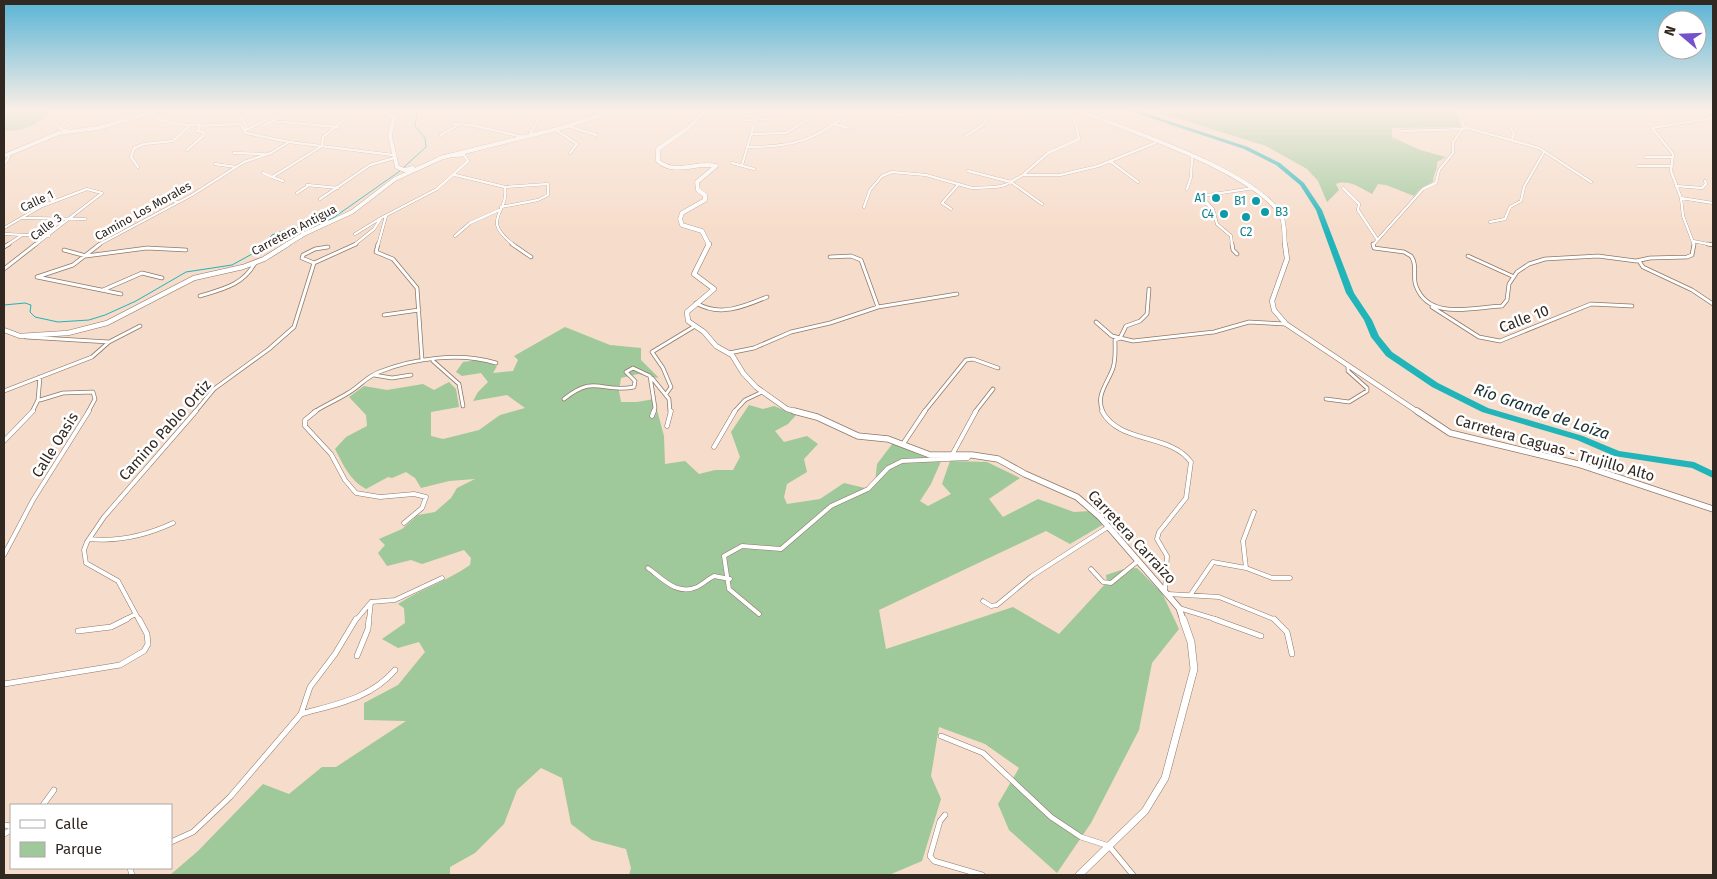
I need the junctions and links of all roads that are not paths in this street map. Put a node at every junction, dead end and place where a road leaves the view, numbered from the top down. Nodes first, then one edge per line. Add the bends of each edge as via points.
1 (133, 152) edge
2 (271, 152) edge
3 (312, 152) edge
4 (361, 152) edge
5 (392, 152) edge
6 (459, 152) edge
7 (658, 152) edge
8 (746, 152) edge
9 (1051, 152) edge
10 (1132, 152) edge
11 (1179, 152) edge
12 (1453, 152) edge
13 (1544, 152) joint
14 (1671, 152) edge
15 (234, 153) dead end
16 (267, 154) junction
17 (6, 155) edge
18 (393, 157) junction
19 (1192, 157) junction
20 (1646, 157) dead end
21 (1672, 157) junction
22 (443, 158) junction
23 (1110, 161) junction
24 (732, 163) dead end
25 (4, 164) edge
26 (214, 164) dead end
27 (742, 165) junction
28 (236, 166) junction
29 (1638, 166) dead end
30 (1670, 166) junction
31 (138, 167) dead end
32 (754, 169) dead end
33 (968, 171) dead end
34 (263, 173) dead end
35 (455, 174) junction
36 (1023, 175) junction
37 (272, 177) junction
38 (283, 181) dead end
39 (1705, 181) dead end
40 (1011, 182) junction
41 (1138, 182) dead end
42 (1591, 182) dead end
43 (957, 186) junction
44 (1676, 186) junction
45 (506, 187) junction
46 (1252, 187) junction
47 (338, 188) junction
48 (1344, 188) dead end
49 (1187, 189) dead end
50 (298, 193) dead end
51 (159, 197) dead end
52 (98, 198) joint
53 (1680, 198) junction
54 (320, 199) dead end
55 (177, 202) junction
56 (1713, 203) edge
57 (1042, 204) dead end
58 (864, 207) dead end
59 (500, 209) junction
60 (951, 209) dead end
61 (386, 216) junction
62 (20, 218) junction
63 (381, 218) junction
64 (85, 219) dead end
65 (70, 220) junction
66 (1490, 222) dead end
67 (4, 228) edge
68 (4, 234) edge
69 (355, 234) dead end
70 (22, 235) junction
71 (50, 236) junction
72 (455, 236) dead end
73 (1377, 239) junction
74 (1694, 241) junction
75 (1713, 245) edge
76 (4, 247) edge
77 (328, 247) dead end
78 (64, 250) dead end
79 (186, 250) dead end
80 (1237, 254) dead end
81 (86, 256) junction
82 (1468, 256) dead end
83 (531, 257) dead end
84 (830, 257) dead end
85 (1639, 261) junction
86 (255, 263) junction
87 (314, 263) junction
88 (4, 269) edge
89 (1512, 276) junction
90 (162, 278) dead end
91 (1149, 289) dead end
92 (103, 290) junction
93 (121, 294) dead end
94 (957, 294) dead end
95 (200, 296) dead end
96 (767, 296) dead end
97 (696, 303) junction
98 (1713, 304) edge
99 (1430, 305) junction
100 (1632, 306) dead end
101 (878, 307) junction
102 (419, 310) junction
103 (384, 315) dead end
104 (1096, 322) dead end
105 (1286, 324) junction
106 (140, 326) dead end
107 (695, 326) junction
108 (4, 330) edge
109 (20, 336) junction
110 (1120, 338) junction
111 (109, 342) junction
112 (729, 353) junction
113 (422, 360) junction
114 (433, 361) junction
115 (496, 363) dead end
116 (1348, 366) junction
117 (998, 368) dead end
118 (374, 375) junction
119 (411, 375) dead end
120 (650, 376) junction
121 (40, 377) junction
122 (993, 389) dead end
123 (4, 391) edge
124 (762, 392) junction
125 (666, 394) junction
126 (564, 399) dead end
127 (1326, 399) dead end
128 (40, 400) junction
129 (463, 406) dead end
130 (652, 416) dead end
131 (666, 426) dead end
132 (4, 441) edge
133 (903, 444) junction
134 (714, 447) dead end
135 (952, 455) junction
136 (985, 457) junction
137 (1713, 509) edge
138 (1254, 512) dead end
139 (172, 523) dead end
140 (404, 523) dead end
141 (1108, 527) junction
142 (89, 539) junction
143 (4, 556) edge
144 (1138, 561) junction
145 (648, 568) dead end
146 (1246, 568) junction
147 (1091, 569) dead end
148 (442, 578) dead end
149 (1290, 578) dead end
150 (730, 579) junction
151 (1166, 592) junction
152 (1191, 594) junction
153 (983, 601) dead end
154 (370, 602) junction
155 (1179, 608) junction
156 (136, 614) junction
157 (759, 614) dead end
158 (78, 631) dead end
159 (1260, 636) dead end
160 (1292, 651) dead end
161 (357, 656) dead end
162 (395, 670) dead end
163 (4, 684) edge
164 (301, 714) junction
165 (941, 736) dead end
166 (54, 790) dead end
167 (43, 804) edge
168 (945, 815) dead end
169 (172, 842) edge
170 (1109, 846) junction
171 (982, 875) edge
172 (1079, 875) edge
173 (1133, 875) edge

1 - 31 street via 131,158
2 - 16 street, Camino Los Morales
3 - 37 street
4 - 18 street
5 - 18 street
6 - 22 street
7 - 97 street via 658,160 671,168 716,166 697,182 705,200 682,213 680,219 682,225 702,231 709,244 694,274 714,288 711,294
8 - 27 street
9 - 36 street
10 - 23 street
11 - 19 street, Carretera Caguas - Trujillo Alto
12 - 73 street via 1442,163 1436,184 1423,189
13 - 42 street via 1584,174
13 - 66 street via 1524,187 1521,202 1510,207 1505,219
14 - 21 street
15 - 16 street
16 - 28 street, Camino Los Morales
17 - 25 street
18 - 22 street via 397,167 404,170
18 - 47 street via 370,165
19 - 46 street, Carretera Caguas - Trujillo Alto
19 - 49 street
20 - 21 street
21 - 30 street
22 - 35 street via 459,155 468,158
22 - 86 street, Carretera Antigua via 395,179 352,212 304,234
23 - 36 street via 1060,175
23 - 41 street
24 - 27 street
26 - 28 street
27 - 32 street
28 - 55 street, Camino Los Morales
29 - 30 street
30 - 44 street via 1669,172
33 - 40 street
34 - 37 street
35 - 45 street
35 - 61 street via 437,189
36 - 40 street
37 - 38 street
39 - 44 street via 1702,188
40 - 43 street via 980,189
40 - 57 street
43 - 58 street via 926,175 892,172 882,176 870,190
43 - 60 street via 942,203
44 - 53 street
45 - 59 street
45 - 59 street via 548,184 548,194 538,200
46 - 80 street via 1201,196 1210,206 1217,224 1232,236
46 - 105 street, Carretera Caguas - Trujillo Alto via 1268,199 1282,217 1287,259 1272,301 1274,310
47 - 50 street via 308,185
47 - 54 street
48 - 73 street via 1359,204 1358,210
51 - 55 street
52 - 62 street, Calle 1 via 102,193 91,189 79,192
52 - 65 street, Calle 3
53 - 56 street
53 - 74 street via 1680,209
55 - 81 street, Camino Los Morales via 98,245
59 - 72 street via 470,223
59 - 83 street via 496,223 502,236
61 - 63 street
61 - 102 street via 376,252 393,259 411,278 417,288
62 - 65 street
62 - 67 street, Calle 1
63 - 69 street
63 - 87 street via 362,240
64 - 65 street
65 - 71 street, Calle 3
68 - 70 street
70 - 71 street
70 - 76 street
71 - 88 street, Calle 3
73 - 99 street via 1374,248 1412,256 1414,282
74 - 75 street
74 - 85 street via 1692,255 1687,257
77 - 87 street via 303,254 302,258
78 - 81 street
79 - 81 street via 147,248
81 - 92 street via 73,265 37,277
82 - 89 street
84 - 101 street via 850,256 861,260
85 - 89 street via 1568,256 1525,266
85 - 98 street via 1643,267 1692,290
86 - 95 street via 242,282
86 - 109 street, Carretera Antigua via 194,278 107,323 68,333
87 - 142 street, Camino Pablo Ortiz via 294,326 269,349 214,389 109,510
89 - 99 street via 1506,288 1507,300 1502,306 1449,308
90 - 92 street via 142,273
91 - 110 street via 1148,314 1126,326
92 - 93 street
94 - 101 street
96 - 97 street via 729,310 705,309
97 - 107 street via 687,312 688,321
99 - 100 street, Calle 10 via 1479,337 1500,341 1591,304
101 - 112 street via 791,332 754,348
102 - 103 street
102 - 113 street
104 - 110 street via 1101,330
105 - 110 street via 1250,322 1218,331 1149,341
105 - 116 street, Carretera Caguas - Trujillo Alto
106 - 111 street
107 - 112 street, Carretera Carraízo via 716,346
107 - 125 street via 652,352 671,387
108 - 109 street, Carretera Antigua
109 - 111 street
110 - 151 street via 1115,340 1114,365 1100,396 1099,405 1104,416 1116,427 1184,452 1191,462 1186,498 1157,539 1167,556
111 - 121 street via 92,357
112 - 124 street, Carretera Carraízo via 743,374
113 - 114 street
113 - 118 street
114 - 115 street via 477,357
114 - 129 street via 458,384
116 - 127 street via 1348,371 1367,391 1349,402
116 - 137 street, Carretera Caguas - Trujillo Alto via 1450,433 1578,464
117 - 133 street via 973,359 966,360 933,399
118 - 119 street via 385,379
118 - 140 street via 350,393 314,411 305,420 305,426 332,454 345,480 356,493 380,498 414,494 426,497 422,508
120 - 125 street
120 - 126 street via 633,368 626,372 635,381 634,388 613,391 591,383
120 - 130 street via 655,408
121 - 123 street
121 - 128 street
122 - 135 street via 973,414
124 - 133 street, Carretera Carraízo via 787,409 817,417 858,436
124 - 134 street via 750,394 738,405
125 - 131 street via 672,409
128 - 132 street via 34,412
128 - 143 street, Calle Oasis via 84,391 93,392 95,399 33,500
133 - 135 street, Carretera Carraízo via 930,455
135 - 136 street, Carretera Carraízo
136 - 141 street, Carretera Carraízo via 998,459 1077,496
136 - 150 street via 902,460 888,468 868,489 831,506 781,549 742,546 724,556 723,568
138 - 146 street via 1243,541
139 - 142 street via 138,537 106,541
141 - 144 street, Carretera Carraízo
141 - 153 street via 1032,576 996,605
142 - 156 street, Camino Pablo Ortiz via 84,550 86,563 118,581
144 - 147 street via 1111,583 1103,582
144 - 151 street, Carretera Carraízo
145 - 150 street via 671,588 687,590 714,576
146 - 149 street via 1272,578
146 - 152 street via 1213,562
148 - 154 street via 394,600
150 - 157 street via 729,589
151 - 152 street
151 - 155 street, Carretera Carraízo
152 - 160 street via 1230,600 1278,621 1289,635
154 - 161 street via 368,629
154 - 164 street via 310,687
155 - 159 street
155 - 170 street, Carretera Carraízo via 1191,642 1194,669 1165,778 1144,811
156 - 158 street via 111,627
156 - 163 street, Camino Pablo Ortiz via 147,634 148,644 133,659 120,665
162 - 164 street via 382,686 365,695
164 - 169 street via 230,797 193,832
165 - 170 street via 983,753 1051,817 1081,837
166 - 167 street
168 - 171 street via 940,821 930,856 934,861
170 - 172 street, Carretera Carraízo
170 - 173 street

